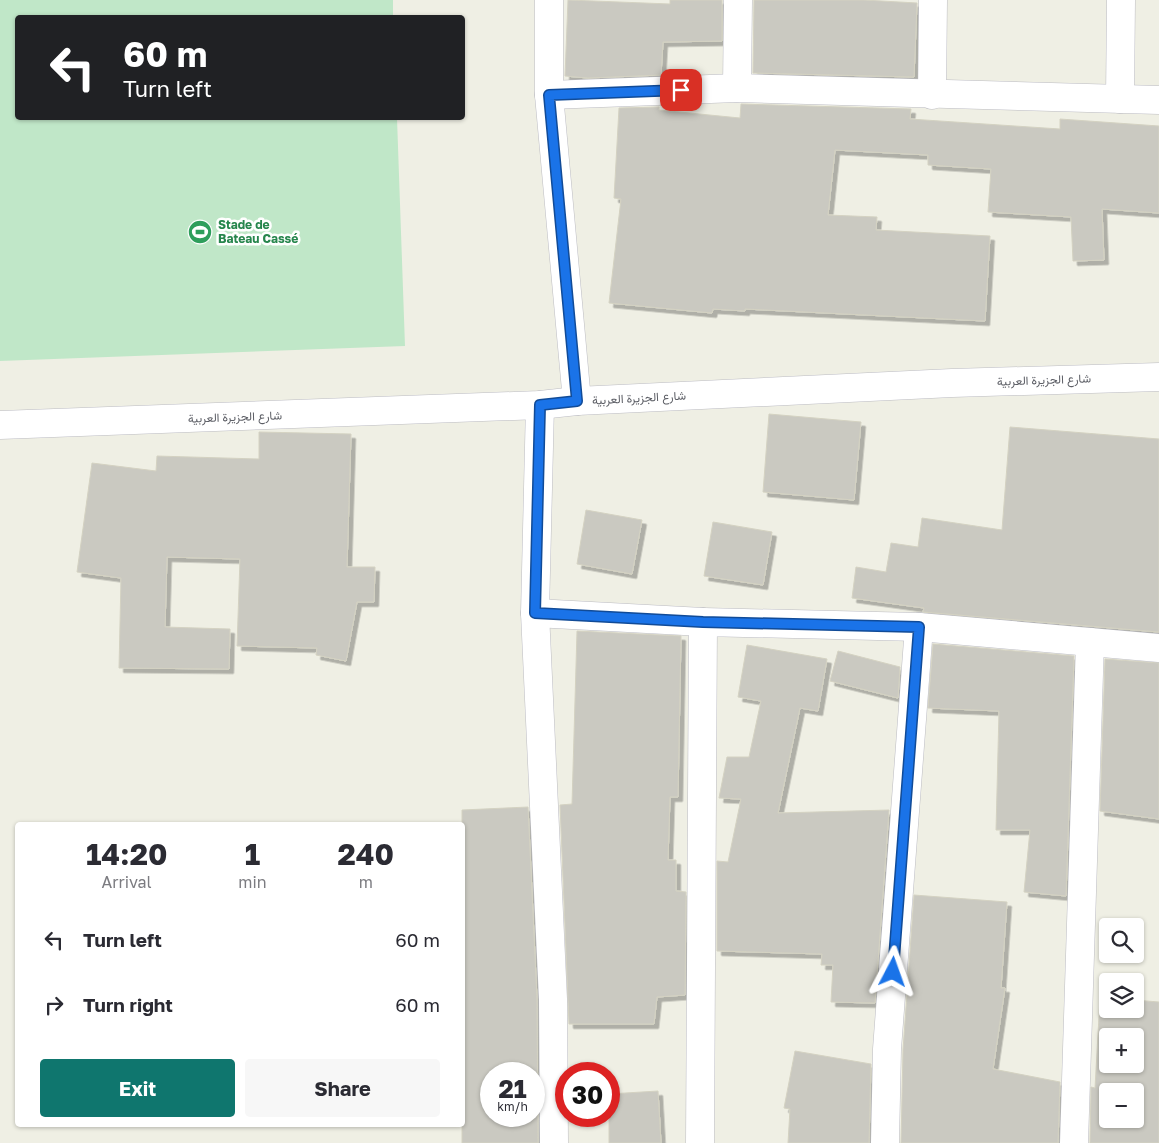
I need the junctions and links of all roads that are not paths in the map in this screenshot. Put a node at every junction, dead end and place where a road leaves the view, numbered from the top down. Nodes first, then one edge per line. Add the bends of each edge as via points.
1 (549, 0) edge
2 (738, 0) edge
3 (933, 0) edge
4 (1121, 0) edge
5 (737, 88) junction
6 (549, 95) junction
7 (932, 95) junction
8 (1120, 99) junction
9 (1159, 100) edge
10 (1159, 377) edge
11 (577, 401) junction
12 (540, 405) junction
13 (0, 425) edge
14 (535, 613) junction
15 (703, 622) junction
16 (919, 627) junction
17 (1090, 642) junction
18 (1159, 648) edge
19 (554, 1143) edge
20 (700, 1143) edge
21 (885, 1143) edge
22 (1074, 1143) edge

1 - 6 street
2 - 5 street
3 - 7 street
4 - 8 street
5 - 6 street
5 - 7 street
6 - 11 street
7 - 8 street
8 - 9 street
10 - 11 street, شارع الجزيرة العربية via 952,383
11 - 12 street, شارع الجزيرة العربية
12 - 13 street, شارع الجزيرة العربية
12 - 14 street
14 - 15 street
14 - 19 street via 553,999
15 - 16 street
15 - 20 street
16 - 17 street
16 - 21 street via 887,1049
17 - 18 street
17 - 22 street

